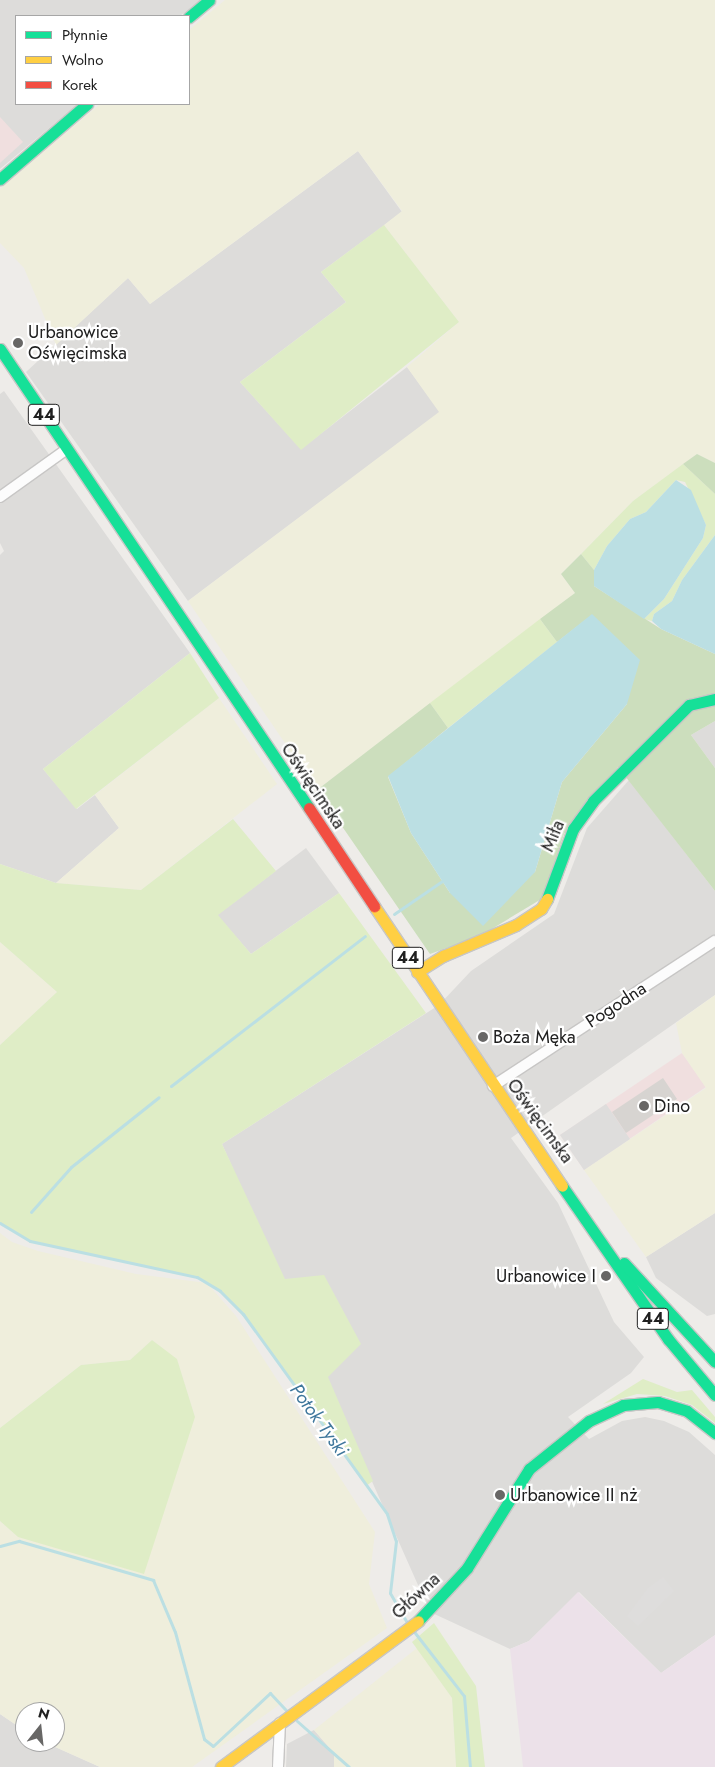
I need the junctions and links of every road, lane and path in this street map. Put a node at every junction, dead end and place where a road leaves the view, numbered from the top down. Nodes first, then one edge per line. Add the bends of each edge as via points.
1 (209, 0) edge
2 (190, 16) edge
3 (86, 105) edge
4 (0, 179) edge
5 (0, 349) edge
6 (67, 449) junction
7 (0, 497) edge
8 (715, 699) edge
9 (715, 941) edge
10 (417, 972) junction
11 (493, 1086) junction
12 (601, 1240) junction
13 (715, 1362) edge
14 (715, 1395) edge
15 (715, 1433) edge
16 (280, 1723) junction
17 (222, 1767) edge
18 (278, 1767) edge

1 - 2 main road
3 - 4 main road
5 - 6 main road, Oświęcimska / 44
6 - 7 street
6 - 10 main road, Oświęcimska / 44
8 - 10 main road, Miła via 689,705 593,801 573,829 554,887 541,909 516,925 443,956
9 - 11 street, Pogodna
10 - 11 main road, Oświęcimska / 44
11 - 12 main road, Oświęcimska / 44
12 - 13 main road, Oświęcimska / 44
12 - 14 main road, Oświęcimska / 44 via 649,1313
15 - 16 main road, Główna via 687,1411 658,1402 634,1402 598,1415 552,1447 529,1469 467,1568 425,1617
16 - 17 main road, Główna
16 - 18 street

